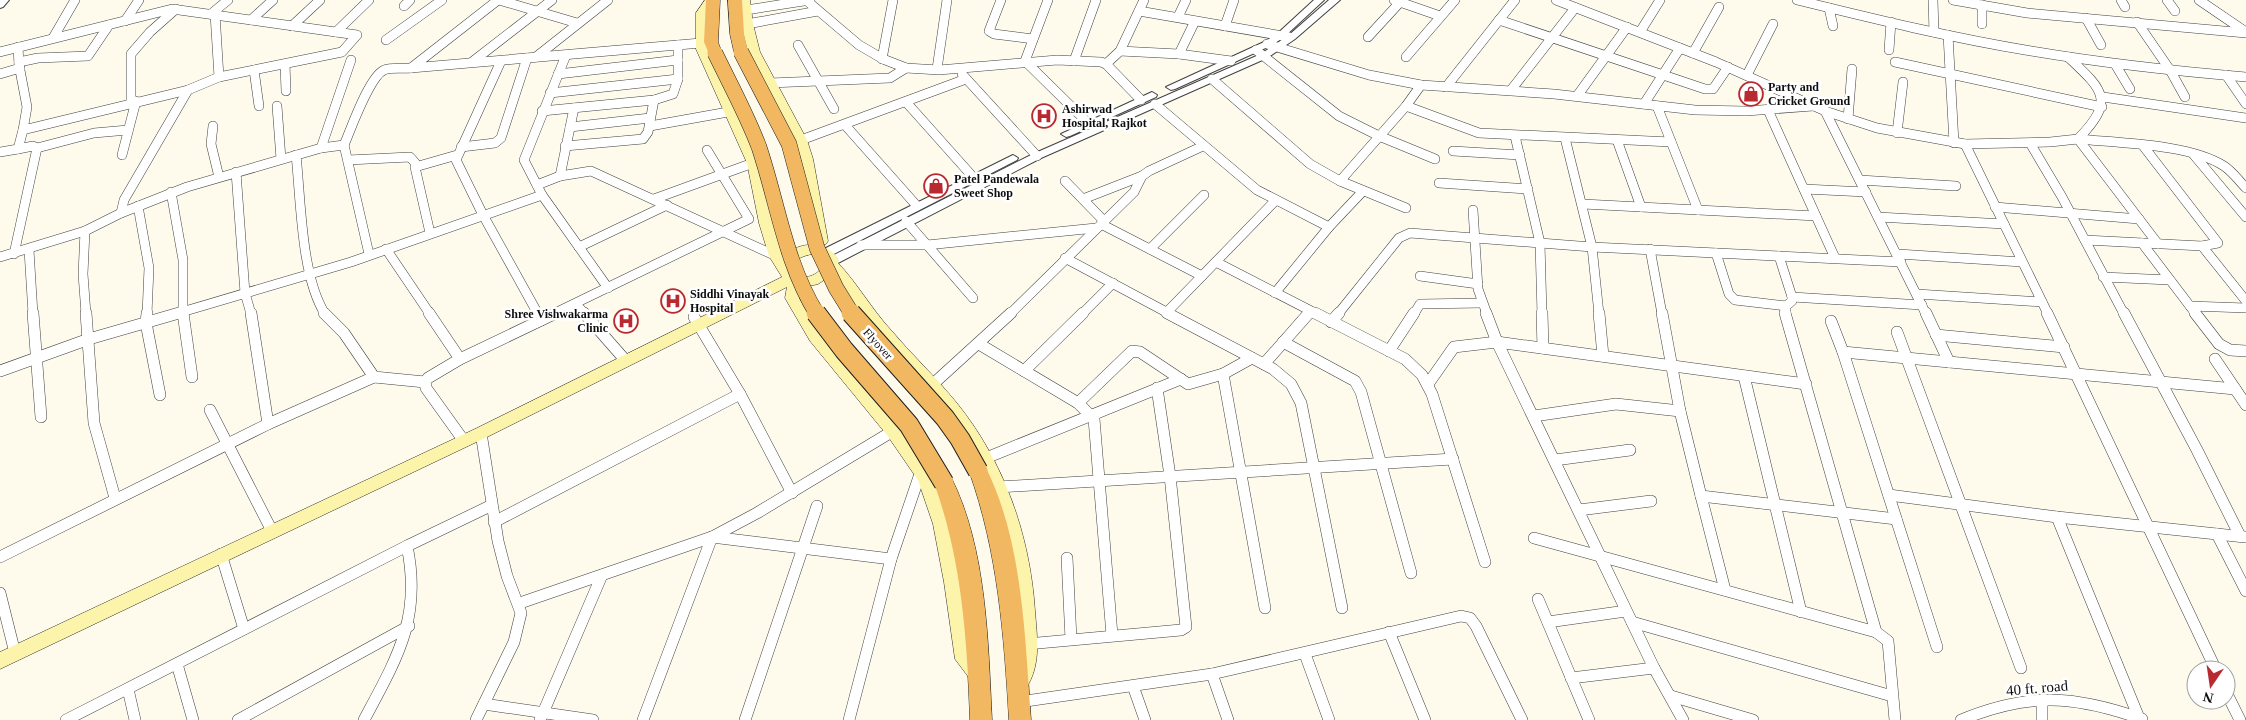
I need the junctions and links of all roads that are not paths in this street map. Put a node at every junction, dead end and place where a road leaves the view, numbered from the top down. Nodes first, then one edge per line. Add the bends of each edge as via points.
1 (4, 0) edge
2 (75, 0) edge
3 (139, 0) edge
4 (180, 0) edge
5 (228, 0) edge
6 (273, 0) edge
7 (320, 0) edge
8 (368, 0) edge
9 (442, 0) edge
10 (499, 0) edge
11 (552, 0) edge
12 (608, 0) edge
13 (712, 0) edge
14 (735, 0) edge
15 (808, 0) edge
16 (893, 0) edge
17 (947, 0) edge
18 (1001, 0) edge
19 (1048, 0) edge
20 (1096, 0) edge
21 (1144, 0) edge
22 (1186, 0) edge
23 (1234, 0) edge
24 (1319, 0) edge
25 (1335, 0) edge
26 (1455, 0) edge
27 (1516, 0) edge
28 (1556, 0) edge
29 (1660, 0) edge
30 (1797, 0) edge
31 (1933, 0) edge
32 (1953, 0) edge
33 (2120, 0) edge
34 (2167, 0) edge
35 (2199, 0) edge
36 (1398, 1) edge
37 (0, 5) edge
38 (745, 5) edge
39 (1982, 5) junction
40 (1720, 7) dead end
41 (2126, 7) dead end
42 (1575, 8) junction
43 (1829, 8) junction
44 (176, 9) junction
45 (166, 10) junction
46 (535, 11) junction
47 (818, 11) junction
48 (1139, 11) junction
49 (2175, 11) dead end
50 (213, 14) junction
51 (1440, 16) junction
52 (1178, 18) junction
53 (2086, 18) junction
54 (251, 20) junction
55 (1499, 20) junction
56 (126, 21) junction
57 (1194, 21) junction
58 (1892, 22) junction
59 (2137, 22) junction
60 (577, 23) junction
61 (747, 24) junction
62 (1773, 24) dead end
63 (1982, 24) dead end
64 (109, 26) junction
65 (292, 26) junction
66 (1226, 26) junction
67 (1833, 26) dead end
68 (1626, 27) junction
69 (336, 32) junction
70 (1640, 32) junction
71 (1934, 32) junction
72 (2246, 32) edge
73 (1948, 35) junction
74 (1280, 36) junction
75 (1368, 37) dead end
76 (1552, 37) junction
77 (53, 38) junction
78 (1292, 38) junction
79 (1033, 39) junction
80 (386, 40) dead end
81 (701, 43) junction
82 (678, 45) junction
83 (798, 45) dead end
84 (2101, 45) dead end
85 (1273, 46) junction
86 (18, 47) junction
87 (1680, 48) junction
88 (1889, 50) dead end
89 (1120, 51) junction
90 (0, 52) edge
91 (1260, 53) junction
92 (1693, 53) junction
93 (566, 54) junction
94 (1179, 54) junction
95 (1607, 56) junction
96 (1406, 57) dead end
97 (2068, 57) junction
98 (531, 58) junction
99 (882, 59) junction
100 (351, 60) dead end
101 (678, 60) junction
102 (501, 61) junction
103 (1025, 61) junction
104 (1074, 61) junction
105 (1231, 61) junction
106 (472, 62) junction
107 (1895, 62) dead end
108 (285, 64) junction
109 (1106, 64) junction
110 (2115, 64) junction
111 (19, 65) junction
112 (1728, 67) junction
113 (411, 68) junction
114 (906, 68) junction
115 (956, 68) junction
116 (937, 69) junction
117 (1852, 69) dead end
118 (254, 70) junction
119 (2170, 70) junction
120 (0, 74) edge
121 (558, 74) junction
122 (1949, 74) junction
123 (1663, 75) junction
124 (1747, 75) junction
125 (2226, 75) junction
126 (219, 77) junction
127 (2246, 77) edge
128 (966, 79) junction
129 (1212, 79) junction
130 (678, 80) junction
131 (818, 81) junction
132 (770, 82) junction
133 (1903, 82) dead end
134 (1420, 85) junction
135 (1446, 87) junction
136 (188, 90) junction
137 (1511, 90) junction
138 (2130, 90) dead end
139 (286, 91) dead end
140 (550, 93) junction
141 (1577, 96) junction
142 (2103, 97) junction
143 (2184, 97) dead end
144 (654, 100) junction
145 (1141, 100) junction
146 (134, 102) junction
147 (906, 102) junction
148 (1155, 104) junction
149 (1644, 104) junction
150 (2246, 104) edge
151 (259, 106) dead end
152 (277, 106) dead end
153 (1406, 106) junction
154 (1658, 106) junction
155 (1814, 106) junction
156 (2102, 107) junction
157 (574, 108) junction
158 (542, 110) junction
159 (834, 110) dead end
160 (1768, 110) junction
161 (1825, 111) junction
162 (728, 112) junction
163 (2246, 118) edge
164 (1848, 119) junction
165 (650, 122) junction
166 (1088, 123) junction
167 (845, 125) junction
168 (213, 126) dead end
169 (570, 127) junction
170 (23, 130) junction
171 (128, 130) junction
172 (1897, 133) junction
173 (1379, 136) junction
174 (1515, 136) junction
175 (1565, 138) junction
176 (2078, 139) junction
177 (802, 140) junction
178 (1617, 140) junction
179 (1671, 142) junction
180 (1954, 143) junction
181 (2030, 143) junction
182 (1966, 144) junction
183 (344, 145) junction
184 (565, 146) junction
185 (1203, 146) junction
186 (2144, 146) junction
187 (37, 148) junction
188 (321, 148) junction
189 (18, 149) junction
190 (707, 150) dead end
191 (459, 151) junction
192 (1453, 151) dead end
193 (0, 152) edge
194 (1034, 153) junction
195 (122, 155) dead end
196 (296, 155) junction
197 (1520, 155) junction
198 (2194, 155) junction
199 (281, 159) junction
200 (1435, 159) dead end
201 (348, 160) junction
202 (752, 163) junction
203 (417, 165) junction
204 (236, 172) junction
205 (722, 174) junction
206 (560, 176) junction
207 (1142, 176) junction
208 (973, 177) junction
209 (219, 178) junction
210 (1860, 180) junction
211 (1065, 181) dead end
212 (1340, 181) junction
213 (1439, 183) dead end
214 (537, 185) junction
215 (1956, 186) dead end
216 (2246, 187) edge
217 (1528, 189) junction
218 (1804, 189) junction
219 (1363, 190) junction
220 (171, 192) junction
221 (1866, 192) junction
222 (542, 195) junction
223 (1204, 195) dead end
224 (654, 199) junction
225 (1082, 199) junction
226 (1275, 201) junction
227 (1583, 204) junction
228 (667, 205) junction
229 (138, 206) junction
230 (917, 206) junction
231 (1641, 207) junction
232 (1995, 207) junction
233 (1406, 208) dead end
234 (1474, 210) dead end
235 (1698, 210) junction
236 (121, 213) junction
237 (2070, 213) junction
238 (483, 215) junction
239 (2245, 215) edge
240 (1816, 216) junction
241 (1878, 217) junction
242 (2139, 219) junction
243 (906, 221) junction
244 (1100, 224) junction
245 (2004, 224) junction
246 (1329, 228) junction
247 (85, 230) junction
248 (722, 232) junction
249 (430, 233) junction
250 (1475, 238) junction
251 (2085, 240) junction
252 (1540, 243) junction
253 (2142, 243) junction
254 (2158, 244) junction
255 (861, 245) junction
256 (927, 245) junction
257 (1592, 246) junction
258 (2202, 246) junction
259 (579, 247) junction
260 (386, 249) junction
261 (1150, 249) junction
262 (1650, 249) junction
263 (29, 250) junction
264 (1716, 253) junction
265 (14, 254) junction
266 (369, 254) junction
267 (1778, 256) junction
268 (0, 257) edge
269 (828, 258) junction
270 (1065, 258) junction
271 (1835, 258) junction
272 (1900, 258) junction
273 (1216, 262) junction
274 (2022, 262) junction
275 (786, 270) junction
276 (309, 275) junction
277 (1202, 276) junction
278 (1420, 276) dead end
279 (2103, 277) junction
280 (2170, 280) junction
281 (1112, 283) junction
282 (1478, 284) junction
283 (608, 288) junction
284 (245, 293) junction
285 (1275, 293) junction
286 (1917, 294) junction
287 (1792, 297) junction
288 (973, 298) dead end
289 (2246, 301) edge
290 (2042, 302) junction
291 (1482, 303) junction
292 (576, 304) junction
293 (1922, 305) junction
294 (1786, 306) junction
295 (2190, 306) junction
296 (2246, 308) edge
297 (1310, 311) junction
298 (183, 312) junction
299 (1167, 312) junction
300 (541, 320) junction
301 (696, 321) junction
302 (1831, 321) dead end
303 (1331, 322) junction
304 (146, 323) junction
305 (1897, 332) dead end
306 (1936, 335) junction
307 (89, 339) junction
308 (1283, 342) junction
309 (1497, 342) junction
310 (979, 344) junction
311 (2064, 347) junction
312 (1543, 348) junction
313 (1389, 351) junction
314 (2246, 351) edge
315 (1843, 352) junction
316 (1603, 356) junction
317 (34, 358) junction
318 (460, 358) junction
319 (623, 358) junction
320 (1252, 358) junction
321 (1907, 358) junction
322 (2215, 359) dead end
323 (1949, 362) junction
324 (1264, 364) junction
325 (1671, 366) junction
326 (1024, 370) junction
327 (0, 371) edge
328 (1223, 374) junction
329 (2078, 375) junction
330 (1744, 376) junction
331 (192, 377) dead end
332 (374, 377) junction
333 (1181, 379) junction
334 (425, 382) junction
335 (2162, 383) junction
336 (1428, 384) junction
337 (1806, 384) junction
338 (932, 385) junction
339 (1158, 388) junction
340 (2235, 390) junction
341 (740, 394) junction
342 (160, 395) dead end
343 (1078, 403) junction
344 (2246, 405) edge
345 (210, 410) dead end
346 (1680, 411) junction
347 (1092, 414) junction
348 (1534, 416) junction
349 (41, 417) dead end
350 (268, 424) junction
351 (893, 432) junction
352 (481, 433) junction
353 (461, 437) junction
354 (228, 445) junction
355 (1630, 450) dead end
356 (1453, 459) junction
357 (1555, 460) junction
358 (1381, 464) junction
359 (982, 465) junction
360 (1314, 468) junction
361 (921, 471) junction
362 (1240, 472) junction
363 (1170, 476) junction
364 (1099, 480) junction
365 (999, 487) junction
366 (792, 493) junction
367 (1889, 494) junction
368 (1701, 496) junction
369 (115, 498) junction
370 (1651, 501) dead end
371 (1962, 504) junction
372 (1776, 505) junction
373 (490, 506) junction
374 (818, 506) dead end
375 (1579, 510) junction
376 (1844, 513) junction
377 (2057, 517) junction
378 (1896, 519) junction
379 (494, 522) junction
380 (270, 526) junction
381 (2148, 527) junction
382 (2218, 534) junction
383 (712, 537) junction
384 (2243, 537) edge
385 (1534, 538) dead end
386 (407, 546) junction
387 (803, 549) junction
388 (221, 554) junction
389 (1600, 556) junction
390 (0, 557) edge
391 (1067, 558) dead end
392 (891, 559) junction
393 (1485, 562) dead end
394 (1411, 574) dead end
395 (602, 575) junction
396 (1725, 590) junction
397 (2246, 591) edge
398 (0, 593) edge
399 (1538, 599) dead end
400 (520, 603) junction
401 (1265, 608) dead end
402 (1342, 608) dead end
403 (1626, 611) junction
404 (1801, 612) junction
405 (1548, 622) junction
406 (1632, 622) junction
407 (409, 626) junction
408 (244, 629) junction
409 (1388, 632) junction
410 (1876, 632) junction
411 (1112, 635) junction
412 (1071, 639) junction
413 (1027, 644) junction
414 (1937, 647) dead end
415 (10, 649) edge
416 (1305, 654) junction
417 (2211, 660) edge
418 (0, 661) edge
419 (177, 664) junction
420 (1654, 668) junction
421 (2021, 668) dead end
422 (1212, 674) junction
423 (979, 677) junction
424 (1571, 678) junction
425 (1134, 686) junction
426 (128, 689) junction
427 (1671, 696) junction
428 (1892, 696) junction
429 (1019, 702) edge
430 (2042, 702) junction
431 (484, 704) junction
432 (261, 708) junction
433 (541, 717) edge
434 (2142, 719) edge
435 (66, 720) edge
436 (135, 720) edge
437 (193, 720) edge
438 (238, 720) edge
439 (254, 720) edge
440 (364, 720) edge
441 (476, 720) edge
442 (593, 720) edge
443 (644, 720) edge
444 (745, 720) edge
445 (849, 720) edge
446 (982, 720) edge
447 (1145, 720) edge
448 (1228, 720) edge
449 (1329, 720) edge
450 (1425, 720) edge
451 (1522, 720) edge
452 (1589, 720) edge
453 (1684, 720) edge
454 (1753, 720) edge
455 (1894, 720) edge
456 (1961, 720) edge
457 (2042, 720) edge

1 - 37 street
2 - 77 street
3 - 56 street
4 - 45 street
5 - 50 street
6 - 54 street
7 - 65 street
8 - 69 street
9 - 80 street
10 - 46 street
10 - 113 street
11 - 46 street
12 - 60 street
13 - 81 main road via 702,13
13 - 423 highway, bridge via 711,35 715,53 763,159 796,276 822,323 908,424 944,483 965,551 975,616
14 - 359 highway, Flyover, bridge via 741,52 789,144 817,248 836,288 853,314
15 - 38 street
15 - 47 street
16 - 99 street
17 - 116 street
18 - 79 street via 989,31
19 - 79 street
20 - 104 street
21 - 48 street
22 - 52 street
23 - 66 street
24 - 74 street
25 - 78 street
26 - 51 street
27 - 55 street
28 - 42 street
29 - 70 street
30 - 43 street
31 - 71 street
32 - 39 street
33 - 41 street
34 - 49 street
35 - 72 street
36 - 51 street
36 - 75 street
38 - 61 main road
39 - 53 street
39 - 63 street
40 - 92 street
42 - 68 street
42 - 76 street
43 - 58 street
43 - 67 street
44 - 45 street
44 - 50 street
44 - 146 street via 131,54
45 - 56 street
46 - 60 street
46 - 106 street
47 - 61 street
47 - 99 street
48 - 52 street
48 - 89 street
50 - 54 street
50 - 126 street
51 - 96 street
52 - 57 street
53 - 59 street
53 - 84 street
54 - 65 street
55 - 76 street
55 - 135 street
56 - 64 street
57 - 66 street
57 - 94 street
58 - 71 street
58 - 88 street
59 - 72 street
59 - 119 street
60 - 98 street
61 - 132 main road via 754,52
62 - 124 street
64 - 77 street
64 - 111 street via 88,56 38,58
65 - 69 street
66 - 74 street
68 - 70 street
68 - 95 street
69 - 108 street via 357,35 342,52
70 - 87 street
71 - 73 street
73 - 97 street
73 - 122 street
74 - 78 street
74 - 85 street
76 - 95 street
76 - 137 street
77 - 86 street
78 - 85 street
79 - 103 street
81 - 82 street
81 - 162 main road
82 - 93 street
82 - 101 street
83 - 131 street
85 - 91 street
85 - 134 street via 1369,75
86 - 90 street
86 - 111 street
87 - 92 street
87 - 123 street
89 - 94 street
89 - 109 street
91 - 105 street
91 - 129 street
91 - 173 street via 1340,116
92 - 112 street
93 - 98 street
93 - 121 street
94 - 105 street
95 - 123 street
95 - 141 street
97 - 110 street
97 - 142 street via 2096,84
98 - 102 street
98 - 191 street via 501,138 495,143
99 - 114 street
100 - 188 street
101 - 121 street
101 - 130 street
102 - 106 street
102 - 191 street
103 - 104 street
103 - 115 street
103 - 166 street
104 - 109 street
105 - 145 street
106 - 113 street
107 - 122 street
108 - 118 street
108 - 139 street
109 - 145 street
110 - 119 street
110 - 138 street
111 - 120 street
111 - 170 street via 27,107
112 - 123 street via 1711,89
112 - 124 street
113 - 183 street via 379,73 365,95
114 - 116 street
114 - 131 street via 890,78
115 - 116 street
115 - 128 street
117 - 164 street
118 - 126 street
118 - 151 street
119 - 125 street
119 - 143 street
121 - 140 street
122 - 156 street
122 - 180 street
123 - 149 street
124 - 155 street
125 - 127 street
125 - 150 street
126 - 136 street
128 - 147 street
128 - 194 street
129 - 148 street
129 - 212 street via 1310,164
130 - 140 street
130 - 144 street via 674,94
131 - 132 street
131 - 159 street
132 - 177 main road
133 - 172 street
134 - 135 street
134 - 153 street
135 - 137 street
136 - 146 street
136 - 236 street via 124,200
137 - 141 street
140 - 158 street
141 - 149 street
142 - 156 street
142 - 163 street
144 - 157 street
144 - 165 street
145 - 166 street
146 - 170 street
146 - 171 street
147 - 167 street
147 - 208 street
148 - 185 street
148 - 194 street
149 - 154 street
152 - 199 street
153 - 173 street
153 - 174 street via 1470,130
154 - 160 street
154 - 179 street
155 - 160 street
155 - 161 street
156 - 176 street
157 - 158 street
157 - 169 street
158 - 214 street via 524,160
160 - 218 street
161 - 164 street
161 - 210 street
162 - 165 street
162 - 202 main road
164 - 172 street
165 - 169 street
165 - 184 street via 643,140
166 - 194 street
167 - 177 street
167 - 230 street
168 - 209 street via 211,144
169 - 184 street
170 - 189 street
171 - 187 street via 94,134
171 - 195 street
172 - 180 street
173 - 200 street
173 - 212 street
174 - 175 street
174 - 197 street
175 - 178 street
175 - 227 street
176 - 181 street
176 - 186 street
176 - 242 street
177 - 269 main road
178 - 179 street
178 - 231 street
179 - 235 street
180 - 182 street
181 - 182 street
181 - 237 street
182 - 232 street
183 - 188 street
183 - 201 street
184 - 206 street
185 - 207 street
185 - 226 street
186 - 198 street
186 - 258 street via 2218,243
187 - 189 street
187 - 265 street
188 - 196 street
189 - 193 street
190 - 205 street
191 - 203 street
191 - 238 street via 456,160
192 - 197 street
194 - 208 street
194 - 243 street
196 - 199 street
196 - 276 street
197 - 217 street
198 - 216 street via 2221,164
198 - 239 street
199 - 204 street
201 - 203 street via 410,156
201 - 266 street
202 - 205 street
202 - 275 main road via 762,208
203 - 249 street via 415,170
204 - 209 street
204 - 284 street
205 - 224 street
205 - 248 street via 749,216 746,221
206 - 214 street
206 - 224 street via 591,171
207 - 225 street
207 - 244 street via 1134,192
208 - 230 street
209 - 220 street
210 - 215 street
210 - 221 street
211 - 225 street
212 - 219 street
213 - 217 street
214 - 222 street
217 - 252 street
218 - 221 street
218 - 240 street
219 - 233 street
219 - 246 street
220 - 229 street
220 - 298 street via 182,260
221 - 241 street
222 - 238 street
222 - 259 street
223 - 261 street
224 - 228 street
225 - 244 street
226 - 246 street
226 - 273 street
227 - 231 street
227 - 257 street
228 - 248 street
228 - 259 street
229 - 236 street
229 - 304 street via 149,268
230 - 269 street
231 - 235 street
232 - 237 street
232 - 245 street
234 - 250 street
235 - 240 street
236 - 247 street
237 - 242 street
237 - 251 street
238 - 249 street
238 - 300 street
240 - 271 street
241 - 245 street
241 - 272 street
242 - 254 street
243 - 255 street
243 - 256 street
244 - 256 street
244 - 261 street
244 - 270 street
245 - 274 street
246 - 285 street
247 - 263 street
247 - 307 street via 83,274
248 - 275 street
248 - 283 street
249 - 260 street
250 - 252 street
250 - 282 street
250 - 303 street via 1416,233 1403,235
251 - 253 street
251 - 279 street
252 - 257 street
252 - 312 street
253 - 254 street
253 - 280 street
254 - 258 street
255 - 256 street
255 - 269 street
256 - 288 street
257 - 262 street
257 - 316 street
258 - 289 street
259 - 283 street
260 - 266 street
260 - 318 street
261 - 277 street
262 - 264 street
262 - 325 street
263 - 265 street
263 - 317 street via 36,341
264 - 267 street
264 - 294 street via 1729,294 1735,300
265 - 268 street
266 - 276 street
267 - 271 street
267 - 287 street
269 - 275 main road via 812,249 797,252 787,260
269 - 275 main road via 829,271 818,280 802,282
269 - 338 main road via 881,330
270 - 281 street
270 - 310 street
271 - 272 street
272 - 274 street
272 - 286 street
273 - 277 street
273 - 285 street
274 - 290 street
275 - 301 main road
275 - 351 main road via 792,298 815,337
276 - 284 street
276 - 332 street via 322,310 344,334
277 - 299 street
278 - 282 street
279 - 280 street
279 - 335 street
280 - 295 street
281 - 299 street
281 - 326 street
282 - 291 street
283 - 292 street
284 - 298 street
284 - 350 street via 254,322
285 - 297 street
286 - 290 street
286 - 293 street
287 - 293 street
287 - 294 street
290 - 311 street
291 - 309 street
291 - 313 street via 1420,304
292 - 300 street
292 - 319 street
293 - 306 street
294 - 337 street
295 - 296 street
295 - 314 street via 2219,344 2230,350
297 - 303 street
297 - 308 street
298 - 304 street
298 - 331 street
299 - 320 street
300 - 318 street
301 - 319 main road
301 - 341 street
302 - 315 street
303 - 313 street
304 - 307 street
304 - 342 street
305 - 321 street
306 - 311 street
306 - 323 street
307 - 317 street
307 - 369 street via 94,423
308 - 324 street
308 - 358 street via 1355,381 1366,403
309 - 312 street
309 - 336 street via 1454,347
309 - 348 street
310 - 326 street
310 - 338 street
311 - 329 street
312 - 316 street
313 - 336 street via 1413,365
315 - 321 street
315 - 367 street
316 - 325 street
317 - 327 street
317 - 349 street
318 - 334 street
319 - 352 main road
319 - 353 main road
320 - 324 street
320 - 328 street
321 - 323 street
321 - 371 street
322 - 340 street
323 - 329 street
324 - 360 street via 1284,376 1297,393
325 - 330 street
325 - 346 street
326 - 343 street
328 - 333 street via 1188,384
328 - 362 street
329 - 335 street
329 - 381 street
330 - 337 street
330 - 372 street
332 - 334 street
332 - 350 street
333 - 339 street
333 - 343 street via 1140,352 1132,351
334 - 353 street
335 - 340 street
335 - 384 street
336 - 356 street
337 - 376 street
338 - 359 main road via 965,425
339 - 347 street
339 - 363 street
340 - 344 street
341 - 366 street
341 - 379 street
343 - 347 street
345 - 354 street
346 - 348 street via 1616,404
346 - 368 street
347 - 359 street
347 - 364 street via 1096,427
348 - 357 street
350 - 354 street
351 - 361 main road
351 - 366 street
352 - 353 main road
352 - 373 street
353 - 380 main road
354 - 369 street
354 - 380 street
355 - 357 street
356 - 358 street
356 - 393 street
357 - 375 street
358 - 360 street
358 - 394 street
359 - 365 main road
359 - 429 highway, Flyover via 1013,613
360 - 362 street
360 - 402 street
361 - 392 street
361 - 423 main road via 941,524 964,659
362 - 363 street
362 - 401 street
363 - 364 street
363 - 411 street via 1186,627
364 - 365 street
364 - 411 street
365 - 413 main road via 1025,586
366 - 383 street
367 - 371 street
367 - 378 street
368 - 372 street
368 - 396 street
369 - 390 street
370 - 375 street
371 - 377 street
371 - 421 street
372 - 376 street
372 - 404 street
373 - 379 street
373 - 386 street
374 - 387 street
375 - 389 street
376 - 378 street
376 - 410 street
377 - 381 street
377 - 434 street
378 - 414 street
379 - 400 street via 507,578
380 - 388 main road
380 - 415 main road
381 - 382 street
381 - 417 street
382 - 384 street
382 - 397 street
383 - 387 street
383 - 395 street
383 - 443 street
385 - 389 street
386 - 407 street via 413,573
386 - 408 street
387 - 392 street
387 - 444 street
388 - 408 street
388 - 415 main road
389 - 396 street
389 - 403 street
391 - 412 street
392 - 445 street
395 - 400 street
395 - 433 street
396 - 404 street
398 - 415 street
399 - 405 street
400 - 431 street via 518,630
403 - 405 street
403 - 406 street
404 - 410 street
405 - 424 street
406 - 420 street
406 - 428 street
407 - 432 street
407 - 440 street
408 - 419 street
409 - 416 street
409 - 450 street
409 - 451 street via 1461,616 1470,618
410 - 428 street via 1888,642
411 - 412 street
412 - 413 street
413 - 429 main road via 1027,666
415 - 418 main road
416 - 422 street
416 - 449 street
419 - 426 street
419 - 437 street
420 - 424 street
420 - 427 street
422 - 425 street
422 - 448 street
423 - 446 highway
424 - 452 street
425 - 429 street
425 - 447 street
426 - 435 street
426 - 436 street
427 - 453 street
427 - 454 street
428 - 455 street
430 - 434 street, 40 ft. road via 2079,701
430 - 456 street, 40 ft. road via 1998,707
430 - 457 street
431 - 433 street
431 - 441 street
432 - 438 street
432 - 439 street
433 - 442 street

